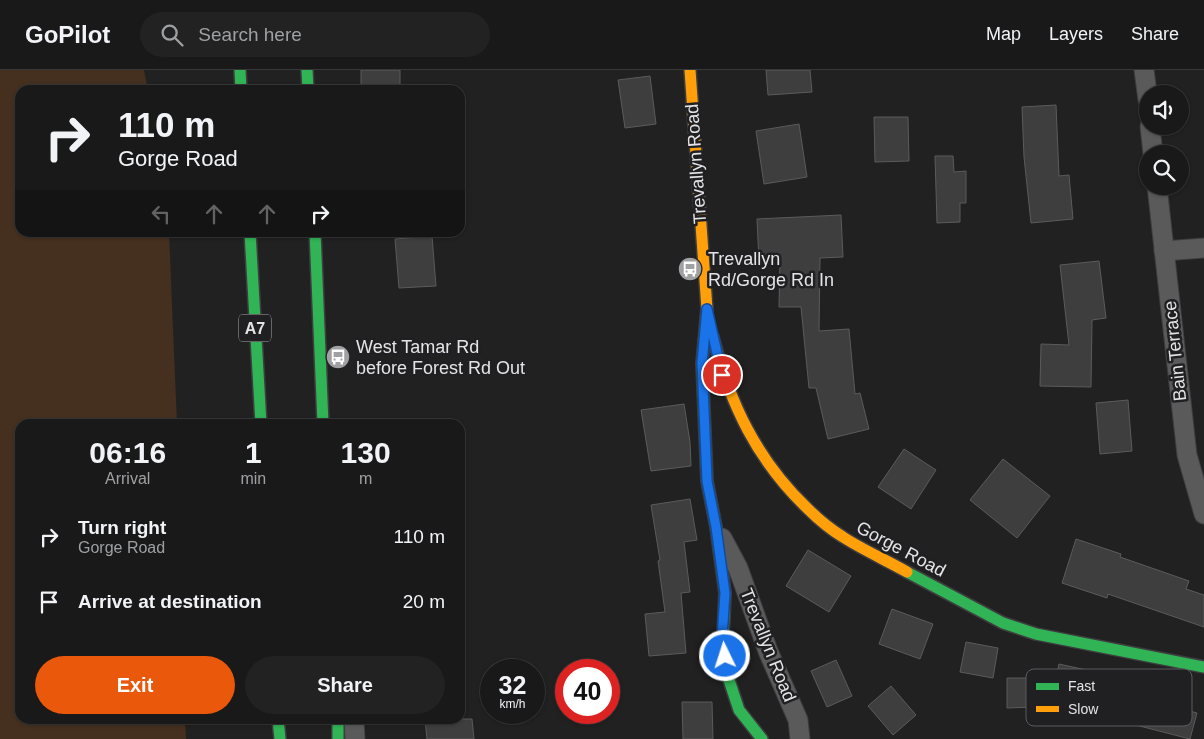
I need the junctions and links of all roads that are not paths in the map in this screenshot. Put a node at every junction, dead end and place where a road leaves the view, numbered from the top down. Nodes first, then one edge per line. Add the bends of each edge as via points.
1 (240, 70) edge
2 (307, 70) edge
3 (690, 70) edge
4 (1144, 70) edge
5 (241, 85) edge
6 (308, 85) edge
7 (1146, 85) edge
8 (1158, 195) edge
9 (250, 237) edge
10 (315, 237) edge
11 (1204, 248) edge
12 (1164, 251) junction
13 (707, 309) junction
14 (260, 419) edge
15 (324, 419) edge
16 (1204, 514) edge
17 (716, 527) junction
18 (1204, 667) edge
19 (278, 724) edge
20 (338, 724) edge
21 (354, 724) edge
22 (280, 739) edge
23 (338, 739) edge
24 (355, 739) edge
25 (762, 739) edge
26 (800, 739) edge

1 - 5 main road
2 - 6 main road
3 - 13 main road, Trevallyn Road
4 - 7 street
8 - 12 street, Bain Terrace
9 - 14 main road, A7
10 - 15 main road
11 - 12 street
12 - 16 street, Bain Terrace via 1187,455
13 - 17 main road, Trevallyn Road via 702,363 707,481
13 - 18 main road, Gorge Road via 722,375 748,434 786,488 824,524 868,552 1003,623 1036,634
17 - 25 main road, Trevallyn Road via 725,593 722,638 727,674 739,710
17 - 26 street, Trevallyn Road via 738,568 768,651 798,720
19 - 22 main road
20 - 23 main road
21 - 24 street

